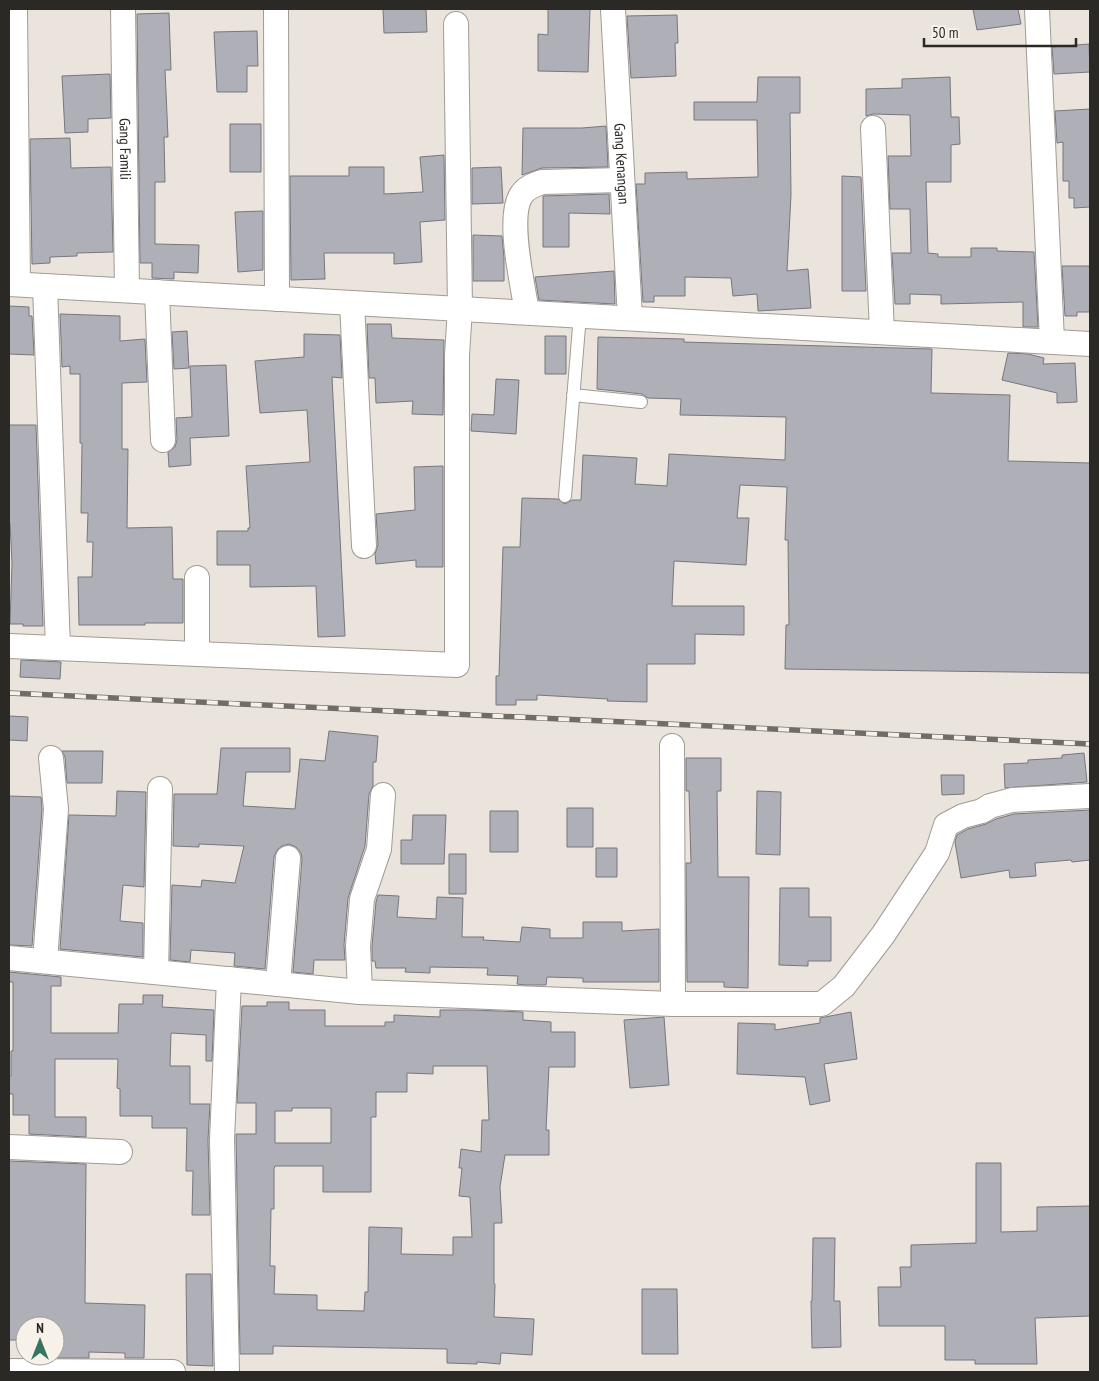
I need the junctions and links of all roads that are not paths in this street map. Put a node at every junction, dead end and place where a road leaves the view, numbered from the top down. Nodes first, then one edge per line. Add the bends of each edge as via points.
1 (15, 9) edge
2 (123, 9) edge
3 (276, 9) edge
4 (613, 9) edge
5 (1037, 9) edge
6 (456, 24) dead end
7 (12, 47) edge
8 (873, 128) dead end
9 (621, 180) junction
10 (13, 284) edge
11 (45, 286) junction
12 (127, 290) junction
13 (157, 292) junction
14 (277, 298) junction
15 (352, 303) junction
16 (460, 309) junction
17 (527, 312) junction
18 (580, 315) junction
19 (630, 318) junction
20 (882, 332) junction
21 (1052, 342) junction
22 (1090, 344) edge
23 (573, 395) junction
24 (641, 402) dead end
25 (162, 440) dead end
26 (565, 496) dead end
27 (364, 546) dead end
28 (196, 578) dead end
29 (9, 646) edge
30 (58, 648) junction
31 (197, 654) junction
32 (672, 746) dead end
33 (52, 758) dead end
34 (160, 789) dead end
35 (383, 795) dead end
36 (1090, 796) edge
37 (288, 858) dead end
38 (9, 958) edge
39 (45, 961) junction
40 (156, 972) junction
41 (229, 979) junction
42 (278, 984) junction
43 (360, 992) junction
44 (673, 1004) junction
45 (9, 1148) edge
46 (120, 1152) dead end
47 (9, 1372) edge
48 (173, 1372) edge
49 (227, 1372) edge

1 - 7 street
2 - 12 street, Gang Famili
3 - 14 street
4 - 9 street, Gang Kenangan
5 - 21 street
6 - 16 street
7 - 10 street
8 - 20 street
9 - 17 street via 542,182 522,192 515,213 515,231
9 - 19 street, Gang Kenangan
10 - 11 street
11 - 12 street
11 - 30 street
12 - 13 street
13 - 14 street
13 - 25 street
14 - 15 street
15 - 16 street
15 - 27 street
16 - 17 street
16 - 31 street via 457,355 457,665
17 - 18 street
18 - 19 street
18 - 23 lane
19 - 20 street
20 - 21 street
21 - 22 street
23 - 24 lane
23 - 26 lane
28 - 31 street
29 - 30 street
30 - 31 street
32 - 44 street
33 - 39 street via 56,809
34 - 40 street
35 - 43 street via 379,849 360,911
36 - 44 street via 1012,800 946,825 937,852 882,935 844,986 822,1004
37 - 42 street
38 - 39 street
39 - 40 street
40 - 41 street
41 - 42 street
41 - 49 street via 222,1140
42 - 43 street
43 - 44 street
45 - 46 street
47 - 48 street

